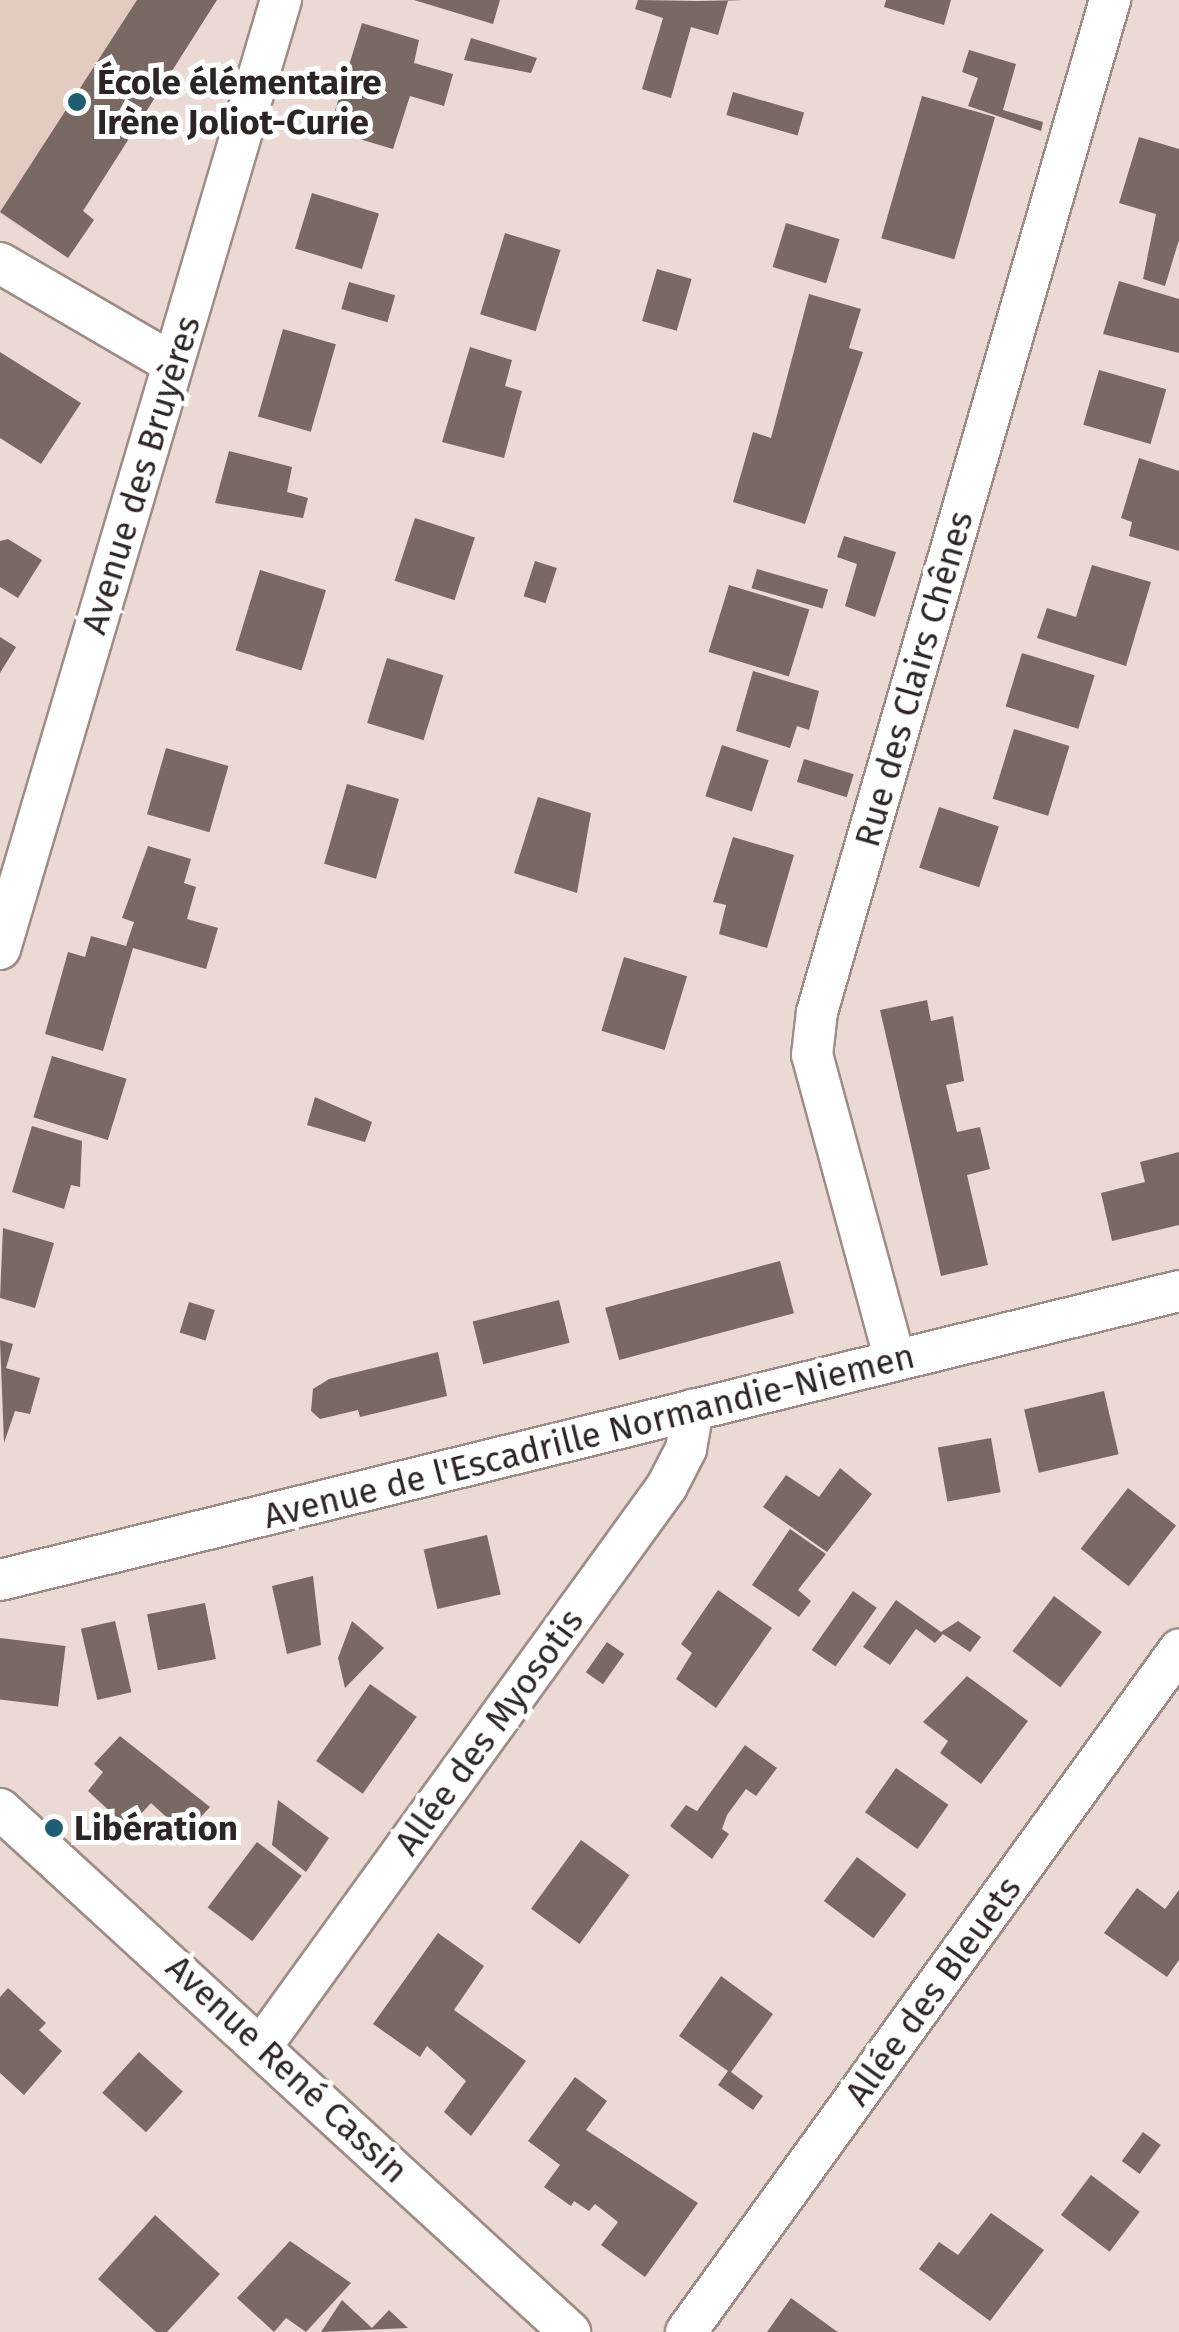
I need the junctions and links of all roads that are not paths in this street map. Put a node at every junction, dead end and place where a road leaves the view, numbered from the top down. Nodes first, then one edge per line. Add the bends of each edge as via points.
1 (281, 0) edge
2 (1110, 0) edge
3 (0, 263) edge
4 (172, 363) junction
5 (0, 949) edge
6 (1179, 1292) edge
7 (896, 1360) junction
8 (693, 1410) junction
9 (0, 1580) edge
10 (1179, 1650) edge
11 (0, 1809) edge
12 (263, 2044) junction
13 (570, 2332) edge
14 (686, 2332) edge

1 - 4 street, Avenue des Bruyères
2 - 7 street, Rue des Clairs Chênes via 818,1012 812,1054
3 - 4 street
4 - 5 street, Avenue des Bruyères
6 - 7 street, Avenue de l'Escadrille Normandie-Niemen
7 - 8 street, Avenue de l'Escadrille Normandie-Niemen
8 - 9 street, Avenue de l'Escadrille Normandie-Niemen
8 - 12 street, Allée des Myosotis via 686,1449 667,1486
10 - 14 street, Allée des Bleuets
11 - 12 street, Avenue René Cassin
12 - 13 street, Avenue René Cassin

